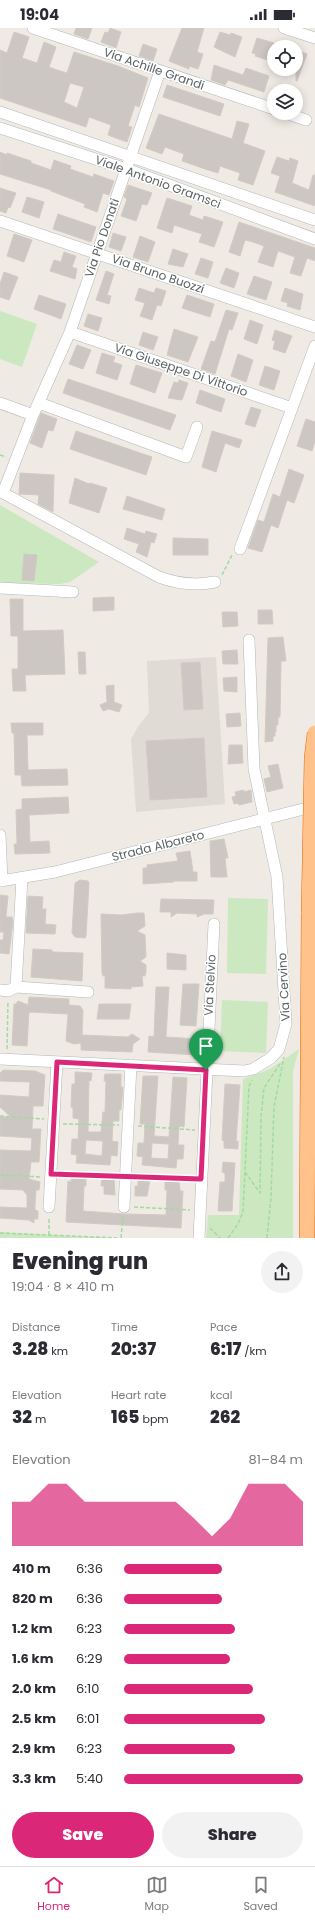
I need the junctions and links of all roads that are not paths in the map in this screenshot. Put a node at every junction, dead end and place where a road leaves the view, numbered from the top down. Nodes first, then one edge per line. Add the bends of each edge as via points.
1 (34, 28) edge
2 (284, 28) edge
3 (315, 38) edge
4 (160, 71) junction
5 (267, 107) edge
6 (0, 112) edge
7 (303, 119) edge
8 (306, 120) dead end
9 (0, 128) edge
10 (129, 156) junction
11 (126, 169) junction
12 (315, 220) edge
13 (0, 221) edge
14 (315, 239) edge
15 (97, 253) junction
16 (315, 327) edge
17 (70, 332) junction
18 (315, 346) edge
19 (0, 403) edge
20 (39, 403) junction
21 (292, 408) junction
22 (34, 415) junction
23 (197, 427) dead end
24 (240, 549) road end
25 (215, 582) road end
26 (0, 588) edge
27 (73, 592) dead end
28 (249, 640) dead end
29 (315, 733) edge
30 (315, 806) edge
31 (264, 818) junction
32 (0, 836) edge
33 (22, 878) junction
34 (1, 881) edge
35 (214, 924) dead end
36 (8, 989) edge
37 (88, 992) dead end
38 (3, 1059) edge
39 (57, 1062) junction
40 (131, 1065) junction
41 (206, 1070) junction
42 (49, 1207) road end
43 (124, 1207) road end
44 (199, 1238) edge
45 (307, 1238) edge

1 - 4 street, Via Achille Grandi
2 - 3 street
4 - 5 street, Via Achille Grandi
4 - 10 street, Via Pio Donati
6 - 10 street, Viale Antonio Gramsci
7 - 8 street
9 - 11 street, Viale Antonio Gramsci
10 - 11 street, Via Pio Donati
10 - 12 street, Viale Antonio Gramsci
11 - 14 street, Viale Antonio Gramsci
11 - 15 street, Via Pio Donati
13 - 15 street, Via Bruno Buozzi
15 - 16 street, Via Bruno Buozzi
15 - 17 street, Via Pio Donati
17 - 20 street, Via Pio Donati
17 - 21 street, Via Giuseppe Di Vittorio
18 - 21 street
19 - 22 street
20 - 22 street, Via Pio Donati
20 - 23 street via 186,457
21 - 24 street
22 - 25 street, Via Pio Donati via 3,493 159,577 194,585
26 - 27 street
28 - 31 street, Via Cervino via 254,768
29 - 45 highway, bridge via 309,912
30 - 31 street, Strada Albareto
31 - 33 street, Strada Albareto via 55,872
31 - 41 street, Via Cervino via 277,877 286,1024 283,1040 271,1058 253,1070
32 - 34 street
33 - 34 street, Strada Albareto
33 - 36 street
35 - 41 street, Via Stelvio
36 - 37 street
38 - 39 street, Via Cervino
39 - 40 street, Via Cervino
39 - 42 street
40 - 41 street, Via Cervino
40 - 43 street
41 - 44 street, Via Stelvio

